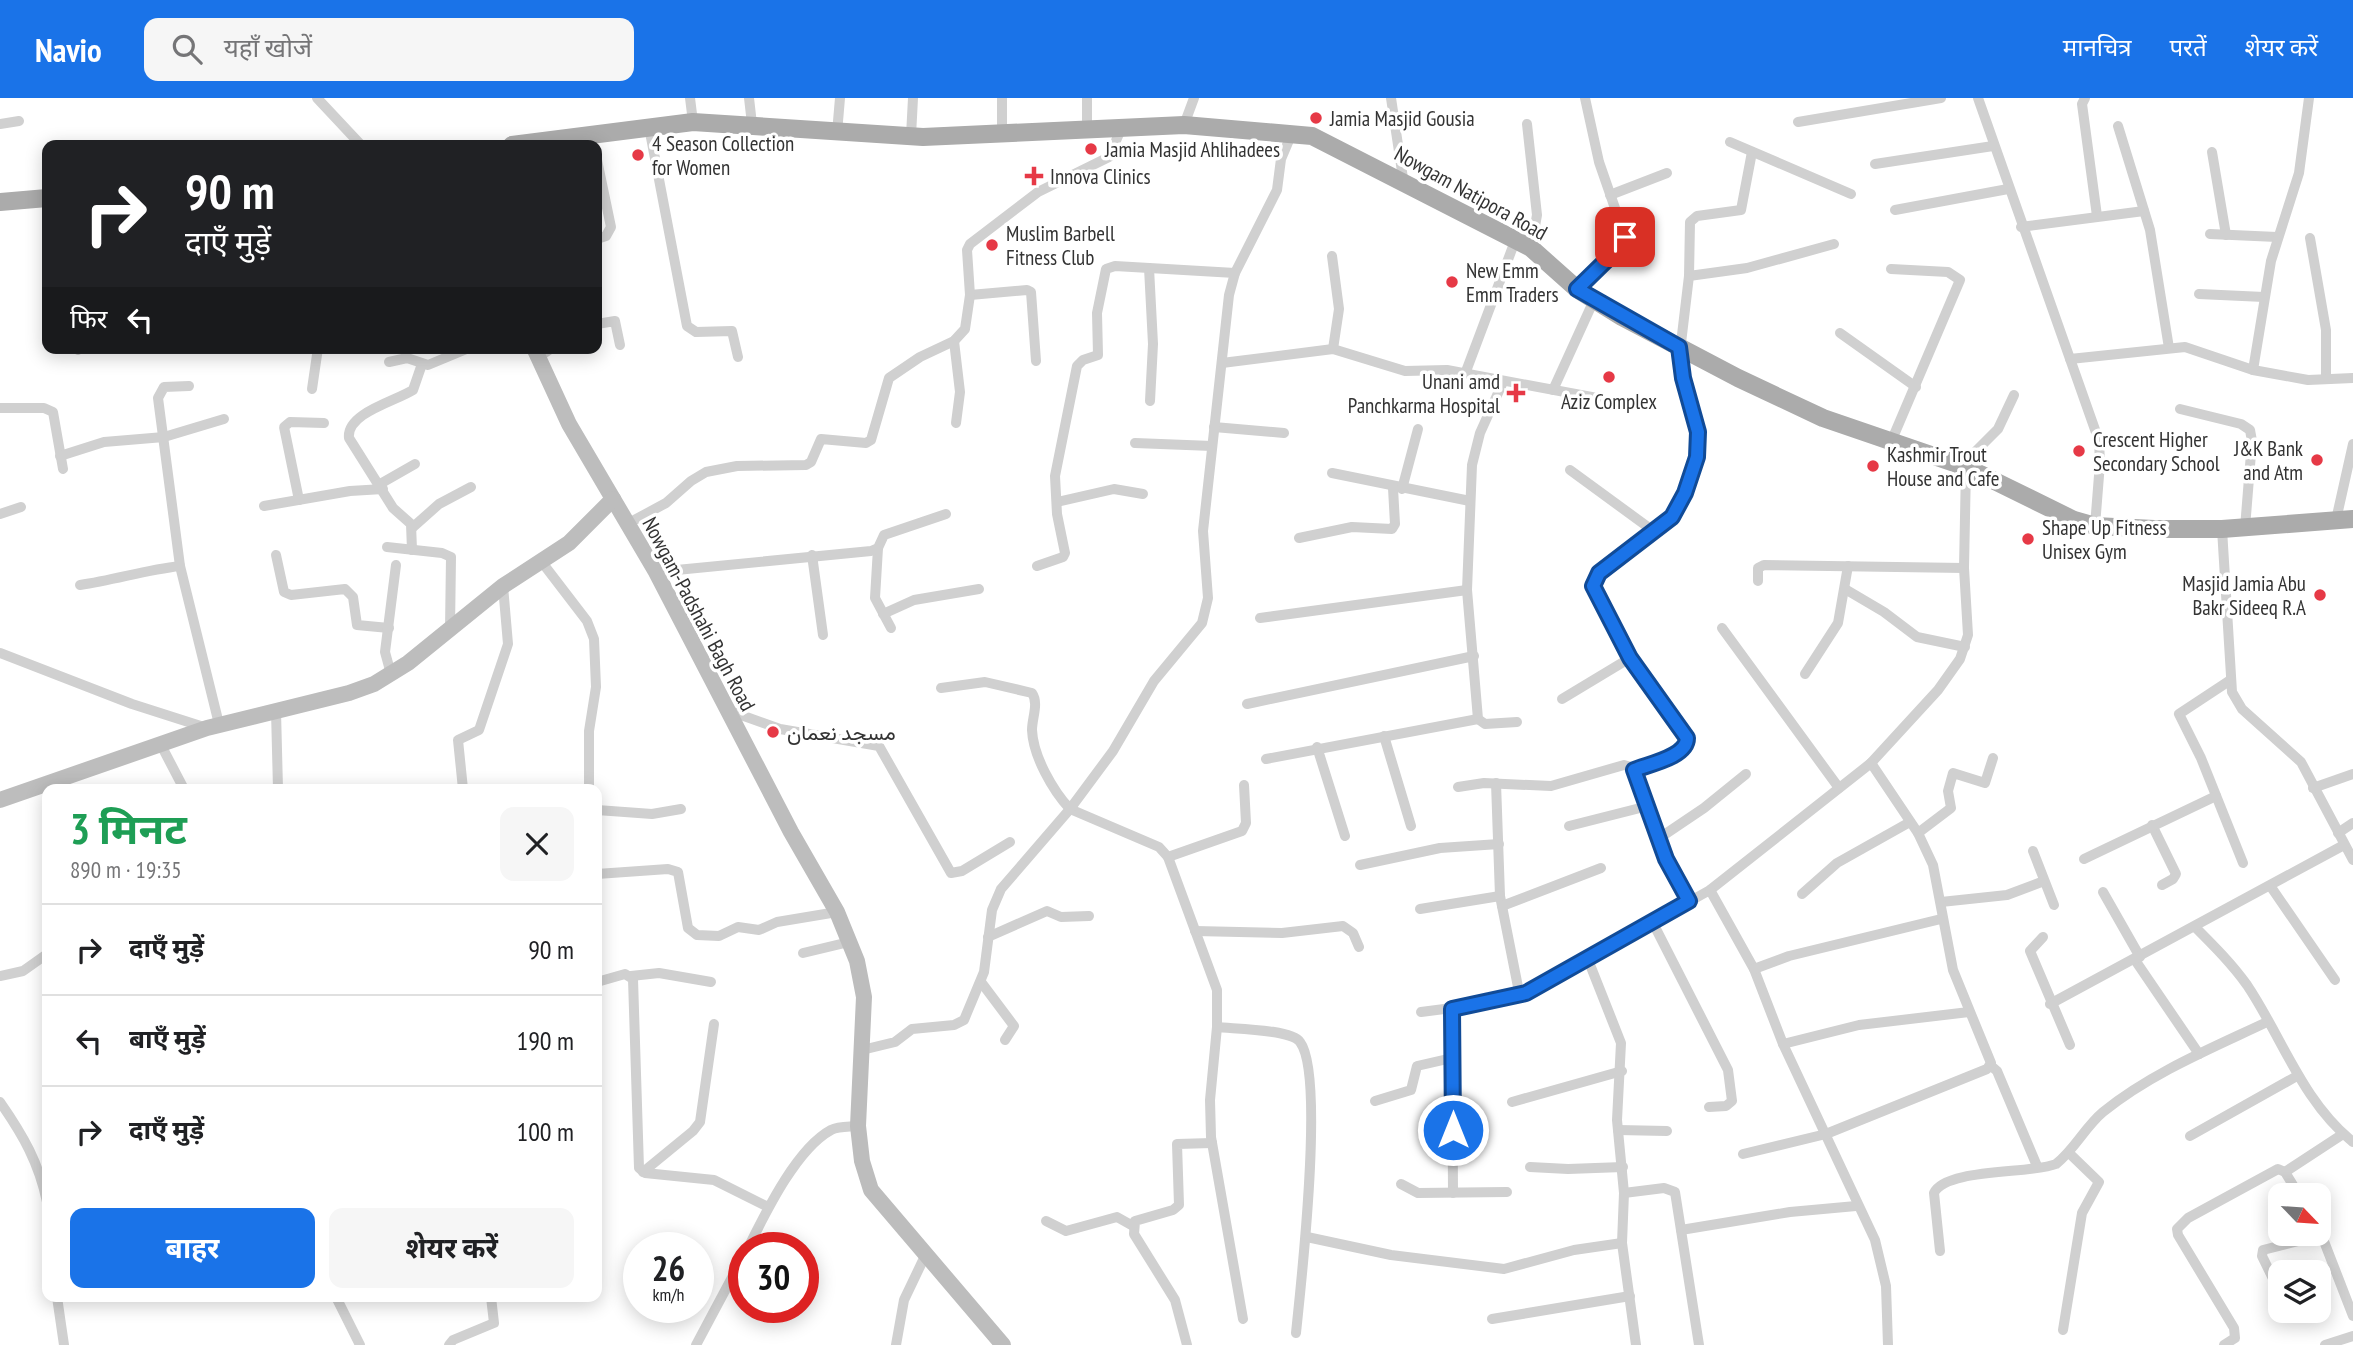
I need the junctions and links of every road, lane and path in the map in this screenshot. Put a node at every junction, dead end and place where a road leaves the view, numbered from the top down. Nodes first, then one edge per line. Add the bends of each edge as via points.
1 (317, 98) edge
2 (690, 98) edge
3 (749, 98) edge
4 (840, 98) edge
5 (914, 98) edge
6 (1002, 98) edge
7 (1087, 98) edge
8 (1194, 98) edge
9 (1391, 98) edge
10 (1585, 98) edge
11 (1941, 98) edge
12 (1978, 98) edge
13 (2085, 98) edge
14 (2309, 98) edge
15 (19, 121) dead end
16 (693, 122) junction
17 (1798, 122) dead end
18 (0, 124) edge
19 (752, 124) junction
20 (1527, 124) dead end
21 (1184, 125) junction
22 (2118, 126) dead end
23 (649, 127) junction
24 (1121, 129) junction
25 (1087, 130) junction
26 (1002, 132) junction
27 (837, 133) junction
28 (1292, 133) junction
29 (911, 136) junction
30 (594, 139) edge
31 (355, 140) edge
32 (1730, 142) dead end
33 (1993, 146) junction
34 (1752, 152) junction
35 (2212, 152) dead end
36 (1875, 164) dead end
37 (1667, 173) dead end
38 (602, 184) edge
39 (1404, 185) junction
40 (2008, 189) junction
41 (1851, 194) dead end
42 (1610, 195) junction
43 (42, 198) edge
44 (0, 202) edge
45 (1895, 210) dead end
46 (2144, 211) junction
47 (2097, 216) junction
48 (2021, 227) junction
49 (2210, 234) dead end
50 (2227, 235) junction
51 (602, 237) edge
52 (2277, 237) junction
53 (2310, 238) dead end
54 (1523, 244) junction
55 (1834, 244) dead end
56 (1332, 256) dead end
57 (1149, 268) junction
58 (1891, 269) dead end
59 (1235, 273) junction
60 (1689, 276) junction
61 (1577, 289) junction
62 (2199, 294) dead end
63 (970, 295) junction
64 (2264, 298) junction
65 (1594, 300) junction
66 (602, 323) edge
67 (1839, 332) dead end
68 (954, 341) junction
69 (621, 345) dead end
70 (1679, 347) junction
71 (2169, 348) junction
72 (1333, 349) junction
73 (317, 354) edge
74 (455, 354) edge
75 (543, 354) edge
76 (738, 357) dead end
77 (2070, 359) junction
78 (1036, 361) dead end
79 (390, 362) dead end
80 (1222, 363) junction
81 (422, 364) junction
82 (2253, 370) junction
83 (1465, 374) junction
84 (2353, 378) edge
85 (2326, 379) junction
86 (1503, 382) junction
87 (189, 386) dead end
88 (1916, 387) junction
89 (312, 389) dead end
90 (1553, 390) junction
91 (2014, 395) dead end
92 (1597, 398) dead end
93 (1150, 401) dead end
94 (0, 408) edge
95 (2180, 409) dead end
96 (224, 419) dead end
97 (324, 423) dead end
98 (956, 423) dead end
99 (1214, 427) junction
100 (1418, 429) dead end
101 (1284, 433) dead end
102 (164, 437) junction
103 (1891, 442) junction
104 (1135, 443) dead end
105 (2353, 444) edge
106 (1212, 446) junction
107 (60, 456) junction
108 (415, 464) dead end
109 (1966, 467) junction
110 (63, 469) dead end
111 (1570, 470) dead end
112 (1332, 473) dead end
113 (381, 486) junction
114 (471, 487) dead end
115 (1397, 489) junction
116 (1143, 494) dead end
117 (613, 499) junction
118 (299, 500) junction
119 (1470, 501) junction
120 (1057, 502) junction
121 (264, 506) dead end
122 (21, 507) dead end
123 (0, 514) edge
124 (946, 514) dead end
125 (2345, 519) edge
126 (627, 524) junction
127 (2095, 526) junction
128 (412, 528) junction
129 (2245, 528) junction
130 (2222, 529) junction
131 (1652, 530) junction
132 (1299, 538) dead end
133 (387, 547) dead end
134 (878, 548) junction
135 (412, 550) junction
136 (276, 555) dead end
137 (812, 555) junction
138 (541, 561) junction
139 (396, 565) dead end
140 (180, 566) junction
141 (1037, 566) dead end
142 (1848, 566) junction
143 (1964, 568) junction
144 (656, 572) junction
145 (1758, 581) dead end
146 (80, 585) dead end
147 (503, 586) junction
148 (979, 589) dead end
149 (1845, 589) junction
150 (1466, 590) junction
151 (883, 614) junction
152 (1260, 618) dead end
153 (389, 628) junction
154 (891, 628) dead end
155 (1722, 628) dead end
156 (450, 629) junction
157 (823, 635) dead end
158 (1965, 647) junction
159 (0, 653) edge
160 (1474, 656) junction
161 (1630, 658) junction
162 (391, 674) junction
163 (1805, 674) dead end
164 (2229, 681) junction
165 (941, 688) dead end
166 (1562, 699) dead end
167 (1247, 704) dead end
168 (276, 710) junction
169 (727, 710) junction
170 (1478, 719) junction
171 (1517, 722) dead end
172 (213, 726) junction
173 (1384, 736) junction
174 (161, 745) junction
175 (1317, 747) junction
176 (1266, 758) dead end
177 (1993, 758) dead end
178 (1871, 763) junction
179 (1634, 770) junction
180 (1746, 774) dead end
181 (2353, 774) edge
182 (1496, 783) junction
183 (42, 784) edge
184 (43, 784) edge
185 (181, 784) edge
186 (279, 784) edge
187 (462, 784) edge
188 (589, 784) edge
189 (1244, 785) dead end
190 (1458, 787) dead end
191 (1839, 788) junction
192 (2314, 788) junction
193 (2216, 796) junction
194 (0, 800) edge
195 (1648, 806) junction
196 (681, 809) dead end
197 (1070, 809) junction
198 (602, 810) edge
199 (1910, 822) junction
200 (2353, 823) edge
201 (2152, 825) junction
202 (1411, 826) dead end
203 (1569, 826) dead end
204 (1917, 833) junction
205 (2338, 833) junction
206 (1345, 836) dead end
207 (1658, 838) junction
208 (1010, 842) dead end
209 (1499, 844) junction
210 (2344, 845) junction
211 (2033, 851) dead end
212 (1168, 857) junction
213 (2084, 859) dead end
214 (2353, 860) edge
215 (2243, 863) dead end
216 (1360, 865) dead end
217 (1601, 868) dead end
218 (602, 874) edge
219 (2044, 881) junction
220 (2162, 885) dead end
221 (2271, 887) junction
222 (1710, 890) junction
223 (2103, 892) dead end
224 (1802, 894) dead end
225 (1501, 901) junction
226 (1689, 901) junction
227 (1941, 902) junction
228 (2054, 905) dead end
229 (1420, 909) dead end
230 (836, 912) junction
231 (1088, 916) dead end
232 (1941, 919) junction
233 (1653, 923) junction
234 (2196, 928) junction
235 (1195, 931) junction
236 (988, 937) junction
237 (2043, 937) dead end
238 (849, 942) junction
239 (1359, 947) dead end
240 (803, 953) dead end
241 (1587, 957) junction
242 (42, 958) edge
243 (2137, 958) junction
244 (1754, 969) junction
245 (0, 976) edge
246 (631, 976) junction
247 (2335, 980) dead end
248 (602, 981) edge
249 (710, 982) dead end
250 (981, 982) junction
251 (1519, 992) junction
252 (2050, 1004) junction
253 (1452, 1009) junction
254 (1422, 1012) dead end
255 (1969, 1012) junction
256 (2267, 1022) junction
257 (714, 1024) dead end
258 (1217, 1027) junction
259 (1005, 1040) dead end
260 (1783, 1044) junction
261 (2070, 1045) dead end
262 (862, 1050) junction
263 (2199, 1054) junction
264 (1452, 1058) junction
265 (1990, 1065) junction
266 (1622, 1071) junction
267 (2297, 1076) junction
268 (1375, 1101) dead end
269 (0, 1102) edge
270 (1512, 1102) dead end
271 (1709, 1107) dead end
272 (858, 1126) junction
273 (1618, 1130) junction
274 (1667, 1131) dead end
275 (1826, 1134) junction
276 (2343, 1134) junction
277 (2190, 1136) dead end
278 (2353, 1142) edge
279 (1212, 1143) junction
280 (2069, 1153) junction
281 (1743, 1154) dead end
282 (1530, 1167) dead end
283 (1623, 1167) junction
284 (2037, 1167) junction
285 (643, 1172) junction
286 (2285, 1172) junction
287 (42, 1174) edge
288 (2292, 1183) edge
289 (1401, 1184) dead end
290 (1507, 1192) dead end
291 (1453, 1193) junction
292 (1624, 1193) junction
293 (1856, 1206) junction
294 (768, 1207) junction
295 (1046, 1221) dead end
296 (1133, 1226) junction
297 (1681, 1230) junction
298 (756, 1232) edge
299 (1307, 1237) junction
300 (1622, 1243) junction
301 (2275, 1246) edge
302 (2326, 1246) edge
303 (1940, 1251) dead end
304 (925, 1256) junction
305 (2268, 1268) edge
306 (728, 1285) edge
307 (1630, 1296) junction
308 (58, 1302) edge
309 (338, 1302) edge
310 (492, 1302) edge
311 (2353, 1316) edge
312 (1243, 1319) dead end
313 (1492, 1319) dead end
314 (2063, 1330) dead end
315 (1296, 1333) dead end
316 (2353, 1336) edge
317 (64, 1345) edge
318 (360, 1345) edge
319 (449, 1345) edge
320 (696, 1345) edge
321 (896, 1345) edge
322 (1003, 1345) edge
323 (1187, 1345) edge
324 (1636, 1345) edge
325 (1699, 1345) edge
326 (1888, 1345) edge
327 (2224, 1345) edge
328 (2325, 1345) edge

1 - 31 street
2 - 16 street
3 - 19 street
4 - 27 street
5 - 29 street
6 - 26 street
7 - 25 street
8 - 21 street
9 - 39 street
10 - 42 street
11 - 17 street
12 - 33 street
13 - 47 street via 2082,104
14 - 52 street via 2299,173
15 - 18 street
16 - 19 main road, Nowgam Natipora Road
16 - 23 main road, Nowgam Natipora Road
19 - 27 main road, Nowgam Natipora Road
20 - 54 street via 1537,215
21 - 24 main road, Nowgam Natipora Road
21 - 28 main road, Nowgam Natipora Road
22 - 46 street
23 - 30 main road, Nowgam Natipora Road
23 - 76 street via 687,326 701,333 732,331
24 - 25 main road, Nowgam Natipora Road
24 - 63 street via 1106,159 1038,192 970,244
25 - 26 main road, Nowgam Natipora Road
26 - 29 main road, Nowgam Natipora Road
27 - 29 main road, Nowgam Natipora Road
28 - 39 main road, Nowgam Natipora Road via 1335,145
28 - 59 street via 1281,159 1277,190
32 - 34 street
33 - 36 street
33 - 40 street
34 - 41 street
34 - 60 street via 1741,210 1691,218
35 - 50 street
37 - 42 street
38 - 51 street via 611,226
39 - 54 main road, Nowgam Natipora Road
40 - 45 street
40 - 48 street
42 - 61 street via 1625,232 1624,241
43 - 44 main road
46 - 47 street
46 - 71 street
47 - 48 street
48 - 77 street
49 - 50 street
50 - 52 street
52 - 64 street
53 - 85 street via 2326,330
54 - 61 main road, Nowgam Natipora Road
54 - 83 street
55 - 60 street via 1747,268
56 - 72 street via 1339,309
57 - 59 street
57 - 93 street
57 - 120 street via 1115,266 1103,273 1098,352 1079,362 1075,371 1056,467
58 - 88 street via 1948,272 1960,280
59 - 80 street
60 - 70 street
61 - 65 main road, Nowgam Natipora Road
62 - 64 street
63 - 68 street via 965,329
63 - 78 street via 1031,292
64 - 82 street
65 - 70 main road, Nowgam Natipora Road
65 - 90 street
66 - 69 street via 615,321
67 - 88 street
68 - 98 street via 960,393
68 - 126 street via 889,378 869,442 825,438 806,465 737,466 706,472 666,503
70 - 103 main road, Nowgam Natipora Road via 1823,418
70 - 131 street via 1698,432 1697,457 1677,509
71 - 77 street
71 - 82 street via 2195,349
72 - 80 street
72 - 83 street via 1405,370
73 - 89 street
74 - 81 street
75 - 117 main road, Nowgam-Padshahi Bagh Road via 569,424
77 - 127 street via 2099,441
79 - 81 street via 407,358
80 - 99 street
81 - 113 street via 413,390 391,398 349,427 349,438
82 - 85 street
83 - 86 street
84 - 85 street
86 - 90 street
86 - 119 street via 1476,442
87 - 102 street via 161,389 158,398
88 - 103 street
90 - 92 street
91 - 109 street via 1998,429
94 - 107 street via 52,412
95 - 129 street via 2250,430
96 - 102 street
97 - 118 street via 290,422 284,427
99 - 101 street
99 - 106 street
100 - 115 street
102 - 107 street via 104,442
102 - 140 street
103 - 109 main road, Nowgam Natipora Road
104 - 106 street
105 - 125 street
106 - 197 street via 1203,530 1205,615 1196,633 1154,681 1113,751
107 - 110 street
108 - 113 street
109 - 127 main road, Nowgam Natipora Road
109 - 143 street
111 - 131 street
112 - 115 street
113 - 118 street
113 - 128 street
114 - 128 street via 439,504
115 - 119 street
115 - 132 street via 1392,529 1352,527
116 - 120 street via 1108,490
117 - 126 main road, Nowgam-Padshahi Bagh Road
117 - 138 main road via 578,535
118 - 121 street
119 - 150 street
120 - 141 street via 1065,553
122 - 123 street
124 - 134 street via 884,535
125 - 129 main road, Nowgam Natipora Road
126 - 144 main road, Nowgam-Padshahi Bagh Road
127 - 130 main road, Nowgam Natipora Road
128 - 135 street
129 - 130 main road, Nowgam Natipora Road
130 - 164 street
131 - 161 street via 1593,580
133 - 135 street
134 - 137 street
134 - 151 street via 874,591
135 - 156 street via 447,554 453,560
136 - 153 street via 284,592 345,589 353,597 357,625
137 - 144 street
137 - 157 street
138 - 147 main road
138 - 188 street via 587,621 594,639 596,687 589,731
139 - 153 street
140 - 146 street
140 - 172 street
142 - 143 street
142 - 145 street via 1761,565
142 - 149 street
143 - 158 street
144 - 169 main road, Nowgam-Padshahi Bagh Road
147 - 156 main road
147 - 187 street via 508,644 477,733 461,737 457,743
148 - 151 street via 914,600
149 - 158 street via 1917,638
149 - 163 street via 1838,623
150 - 152 street
150 - 160 street
151 - 154 street
153 - 162 street via 385,652
155 - 191 street
156 - 162 main road
158 - 178 street via 1938,690
159 - 172 street via 115,698
160 - 167 street
160 - 170 street
161 - 166 street
161 - 179 street via 1688,743 1681,751
162 - 168 main road via 362,689
164 - 192 street via 2242,709 2292,751
164 - 193 street via 2179,714
165 - 197 street via 985,681 1032,693 1036,700 1034,740 1051,782
168 - 172 main road
168 - 186 street
169 - 208 street via 780,729 879,746 951,873
169 - 230 main road, Nowgam-Padshahi Bagh Road
170 - 171 street via 1481,724
170 - 173 street
172 - 174 main road
173 - 175 street
173 - 202 street
174 - 184 main road
174 - 185 street
175 - 176 street
175 - 206 street
177 - 204 street via 1985,783 1955,772 1948,791 1951,808
178 - 191 street
178 - 199 street
179 - 182 street via 1624,765 1539,787
179 - 195 street
180 - 207 street
181 - 192 street
182 - 190 street
182 - 209 street
183 - 194 main road
189 - 212 street via 1246,823 1242,831
191 - 222 street
192 - 205 street
193 - 201 street
193 - 215 street
195 - 203 street
195 - 207 street
196 - 198 street via 652,814
197 - 212 street via 1154,845
197 - 236 street via 1001,889
199 - 204 street
199 - 224 street via 1837,863
200 - 205 street
201 - 213 street
201 - 220 street via 2176,874
204 - 227 street via 1933,865
205 - 210 street
207 - 226 street
209 - 216 street via 1440,848
209 - 225 street
210 - 214 street
210 - 221 street
211 - 219 street
212 - 235 street
217 - 225 street
218 - 230 street via 678,872 688,928 697,936 719,936 738,928 759,930
219 - 227 street via 2007,895
219 - 228 street
221 - 234 street
221 - 247 street
222 - 226 street
222 - 244 street
223 - 243 street
225 - 229 street
225 - 251 street
226 - 233 street
227 - 232 street
230 - 238 main road, Nowgam-Padshahi Bagh Road
231 - 236 street via 1061,918 1046,911
232 - 244 street via 1789,956
232 - 255 street
233 - 241 street
233 - 271 street via 1728,1070 1732,1101
234 - 243 street
234 - 256 street via 2238,972
235 - 239 street via 1282,933 1343,926 1353,933
235 - 258 street via 1217,990
236 - 250 street
237 - 252 street via 2030,951
238 - 240 street
238 - 262 main road, Nowgam-Padshahi Bagh Road via 864,997
241 - 251 street via 1531,990
241 - 266 street via 1618,1029
242 - 245 street via 23,971
243 - 252 street
243 - 263 street
244 - 260 street
246 - 248 street
246 - 249 street via 659,973
246 - 285 street via 638,1163
250 - 259 street via 1014,1026
250 - 262 street via 961,1023 920,1026 895,1042
251 - 253 street
252 - 261 street
253 - 254 street
253 - 264 street
255 - 260 street via 1859,1025
255 - 265 street
256 - 263 street
256 - 267 street
257 - 285 street via 700,1122
258 - 279 street via 1210,1100
258 - 299 street via 1282,1033 1295,1037 1303,1047 1311,1083
260 - 275 street
262 - 272 main road, Nowgam-Padshahi Bagh Road
263 - 280 street via 2099,1115
264 - 268 street via 1419,1065 1411,1090
264 - 291 street
265 - 275 street
265 - 284 street via 1997,1071
266 - 270 street
266 - 273 street
267 - 276 street
267 - 277 street
269 - 287 street
272 - 294 street via 825,1135 795,1167
272 - 304 main road, Nowgam-Padshahi Bagh Road via 870,1190
273 - 274 street
273 - 283 street
275 - 281 street
275 - 293 street
276 - 278 street
276 - 286 street
279 - 296 street via 1177,1144 1178,1205 1135,1221
279 - 312 street
280 - 284 street via 2049,1167
280 - 314 street via 2099,1181 2082,1213
282 - 283 street
283 - 292 street
284 - 303 street via 1956,1179 1936,1188
285 - 294 street via 714,1180
286 - 288 street
286 - 327 street via 2278,1169 2248,1184 2177,1229 2234,1328 2235,1338
289 - 291 street via 1413,1192
290 - 291 street
292 - 297 street via 1671,1189
292 - 300 street
293 - 297 street
293 - 326 street via 1875,1240 1883,1268
294 - 298 street
295 - 296 street via 1066,1231 1117,1217
296 - 323 street via 1175,1300
297 - 325 street
299 - 300 street via 1391,1255 1504,1269
299 - 315 street
300 - 307 street
301 - 305 street via 2263,1250
302 - 311 street
304 - 321 street via 904,1300
304 - 322 main road, Nowgam-Padshahi Bagh Road
306 - 320 street
307 - 313 street
307 - 324 street
308 - 317 street
309 - 318 street
310 - 319 street via 494,1323
316 - 328 street

